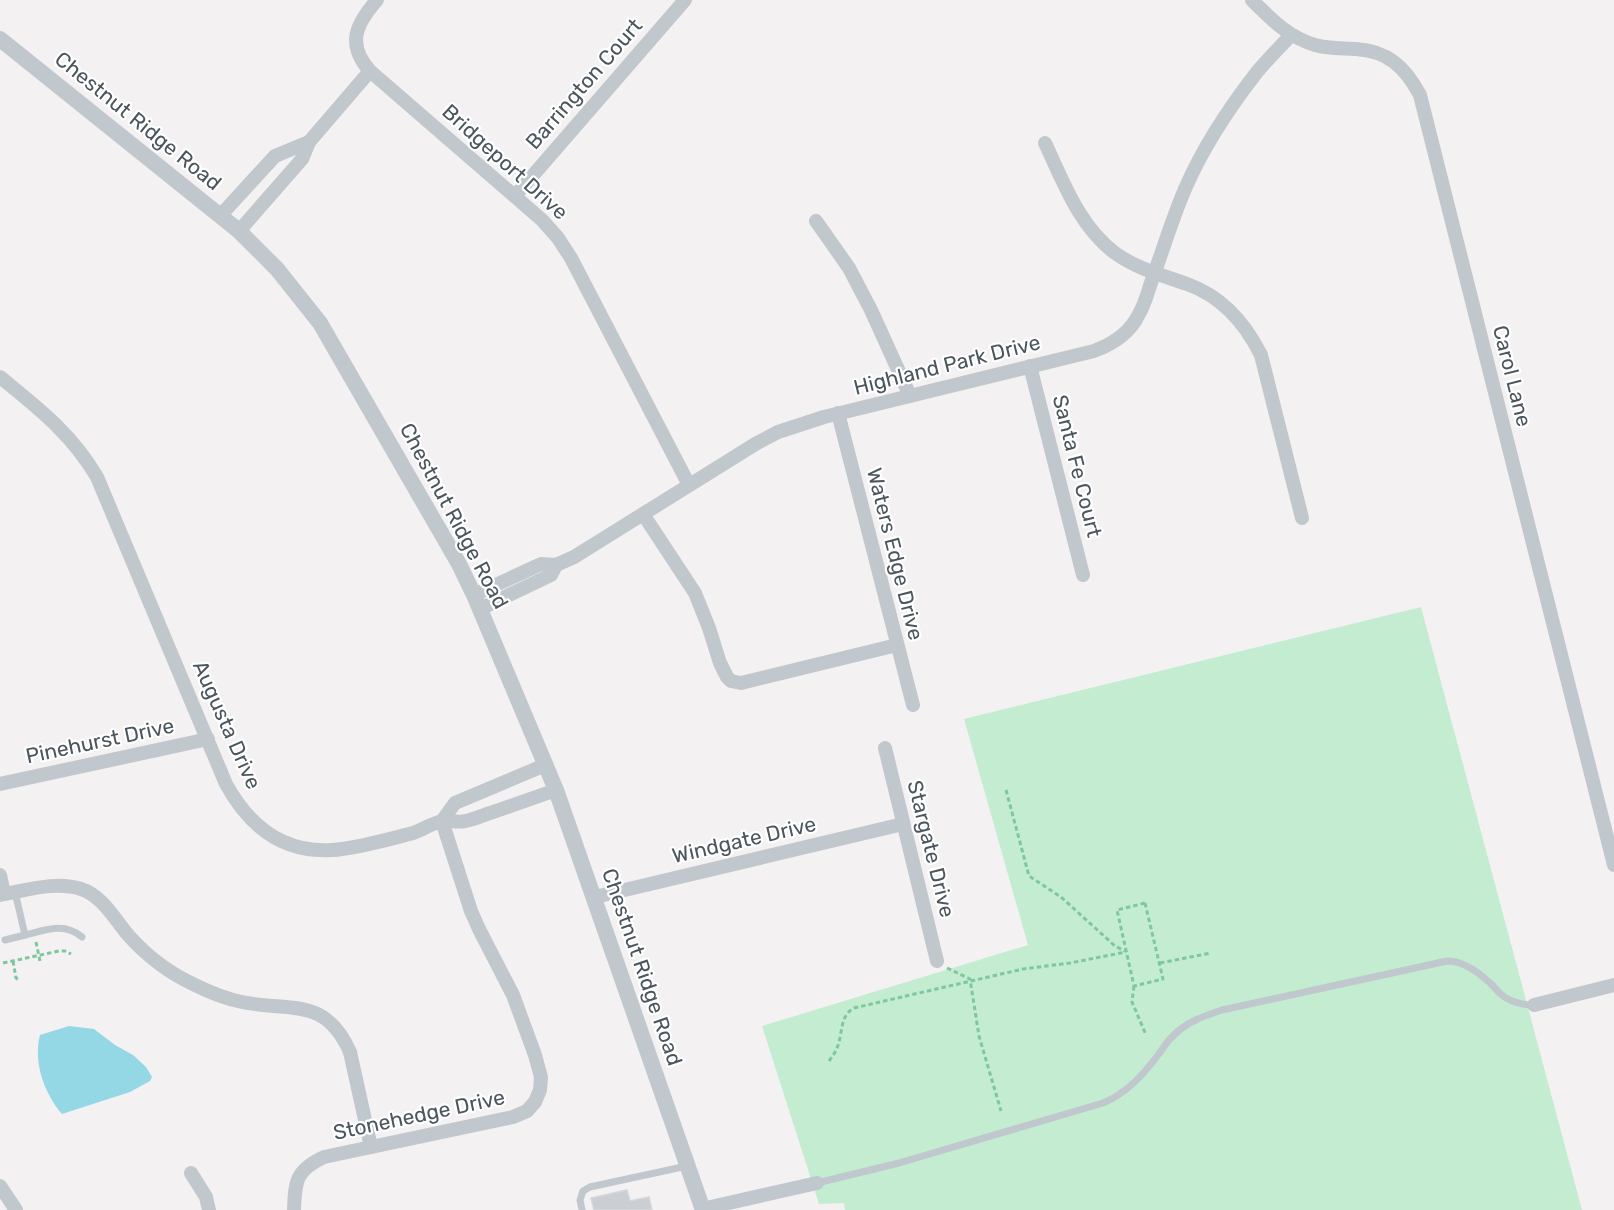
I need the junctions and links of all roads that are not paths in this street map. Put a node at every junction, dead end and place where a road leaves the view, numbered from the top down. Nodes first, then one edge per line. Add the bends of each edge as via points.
1 (377, 0) edge
2 (685, 0) edge
3 (1252, 0) edge
4 (1291, 35) junction
5 (0, 39) edge
6 (370, 71) junction
7 (309, 142) junction
8 (1045, 143) dead end
9 (515, 196) junction
10 (220, 216) junction
11 (816, 221) dead end
12 (239, 231) junction
13 (1154, 273) junction
14 (1030, 366) junction
15 (0, 377) edge
16 (909, 396) junction
17 (838, 413) junction
18 (689, 485) junction
19 (643, 514) junction
20 (1302, 518) dead end
21 (1083, 576) dead end
22 (477, 602) junction
23 (897, 645) junction
24 (913, 705) dead end
25 (208, 739) junction
26 (885, 748) dead end
27 (545, 765) junction
28 (0, 784) edge
29 (556, 790) junction
30 (442, 821) junction
31 (903, 824) junction
32 (1614, 865) edge
33 (0, 875) edge
34 (6, 894) edge
35 (595, 897) junction
36 (25, 935) junction
37 (82, 937) dead end
38 (5, 940) dead end
39 (939, 963) road end
40 (1614, 985) edge
41 (1534, 1005) joint
42 (371, 1147) junction
43 (687, 1166) junction
44 (191, 1173) dead end
45 (817, 1183) joint
46 (0, 1186) edge
47 (702, 1209) edge
48 (16, 1210) edge
49 (210, 1210) edge
50 (294, 1210) edge
51 (582, 1210) edge

1 - 6 street via 364,15 356,39 357,50
2 - 9 street, Barrington Court
3 - 4 street, Carol Lane
4 - 13 street, Highland Park Drive via 1258,71 1206,147 1185,188
4 - 32 street, Carol Lane via 1316,46 1374,52 1390,59 1412,79 1420,95
5 - 10 street, Chestnut Ridge Road
6 - 7 street
6 - 9 street, Bridgeport Drive
7 - 10 street via 275,156
7 - 12 street via 302,159
8 - 13 street via 1089,229 1116,254
9 - 18 street, Bridgeport Drive via 542,220 571,258
10 - 12 street, Chestnut Ridge Road
11 - 16 street via 849,268
12 - 22 street, Chestnut Ridge Road via 278,269 320,323
13 - 14 street, Highland Park Drive via 1139,315 1121,338 1094,351
13 - 20 street via 1209,294 1252,336 1261,355
14 - 16 street, Highland Park Drive
14 - 21 street, Santa Fe Court
15 - 25 street, Augusta Drive via 66,434 97,477
16 - 17 street, Highland Park Drive
17 - 18 street, Highland Park Drive via 778,432
17 - 23 street, Waters Edge Drive
18 - 19 street, Highland Park Drive
19 - 22 street, Highland Park Drive via 556,565 551,575
19 - 23 street via 695,593 720,663 731,681 741,683
22 - 27 street, Chestnut Ridge Road
23 - 24 street, Waters Edge Drive
25 - 28 street, Pinehurst Drive
25 - 30 street, Augusta Drive via 226,784 247,816 261,829 295,846 314,850 351,848 416,832
26 - 31 street, Stargate Drive
27 - 29 street, Chestnut Ridge Road
27 - 30 street via 455,803
29 - 30 street, Augusta Drive via 463,822
29 - 35 street, Chestnut Ridge Road
30 - 42 street, Stonehedge Drive via 471,911 525,1026 541,1077 540,1090 527,1111 513,1117
31 - 35 street, Windgate Drive
31 - 39 street, Stargate Drive
33 - 34 street
34 - 36 lane
34 - 42 street via 41,887 81,889 96,897 146,953 195,985 242,1002 303,1008 320,1014 344,1037 350,1052
35 - 43 street, Chestnut Ridge Road
36 - 37 lane via 62,928
36 - 38 lane
40 - 41 street
41 - 45 lane via 1508,999 1475,970 1447,961 1222,1010 1188,1024 1172,1036 1145,1072 1115,1098
42 - 50 street, Stonehedge Drive via 310,1163 296,1183
43 - 47 street, Chestnut Ridge Road
43 - 51 lane via 590,1188 583,1191
44 - 49 street
45 - 47 street
46 - 48 street

